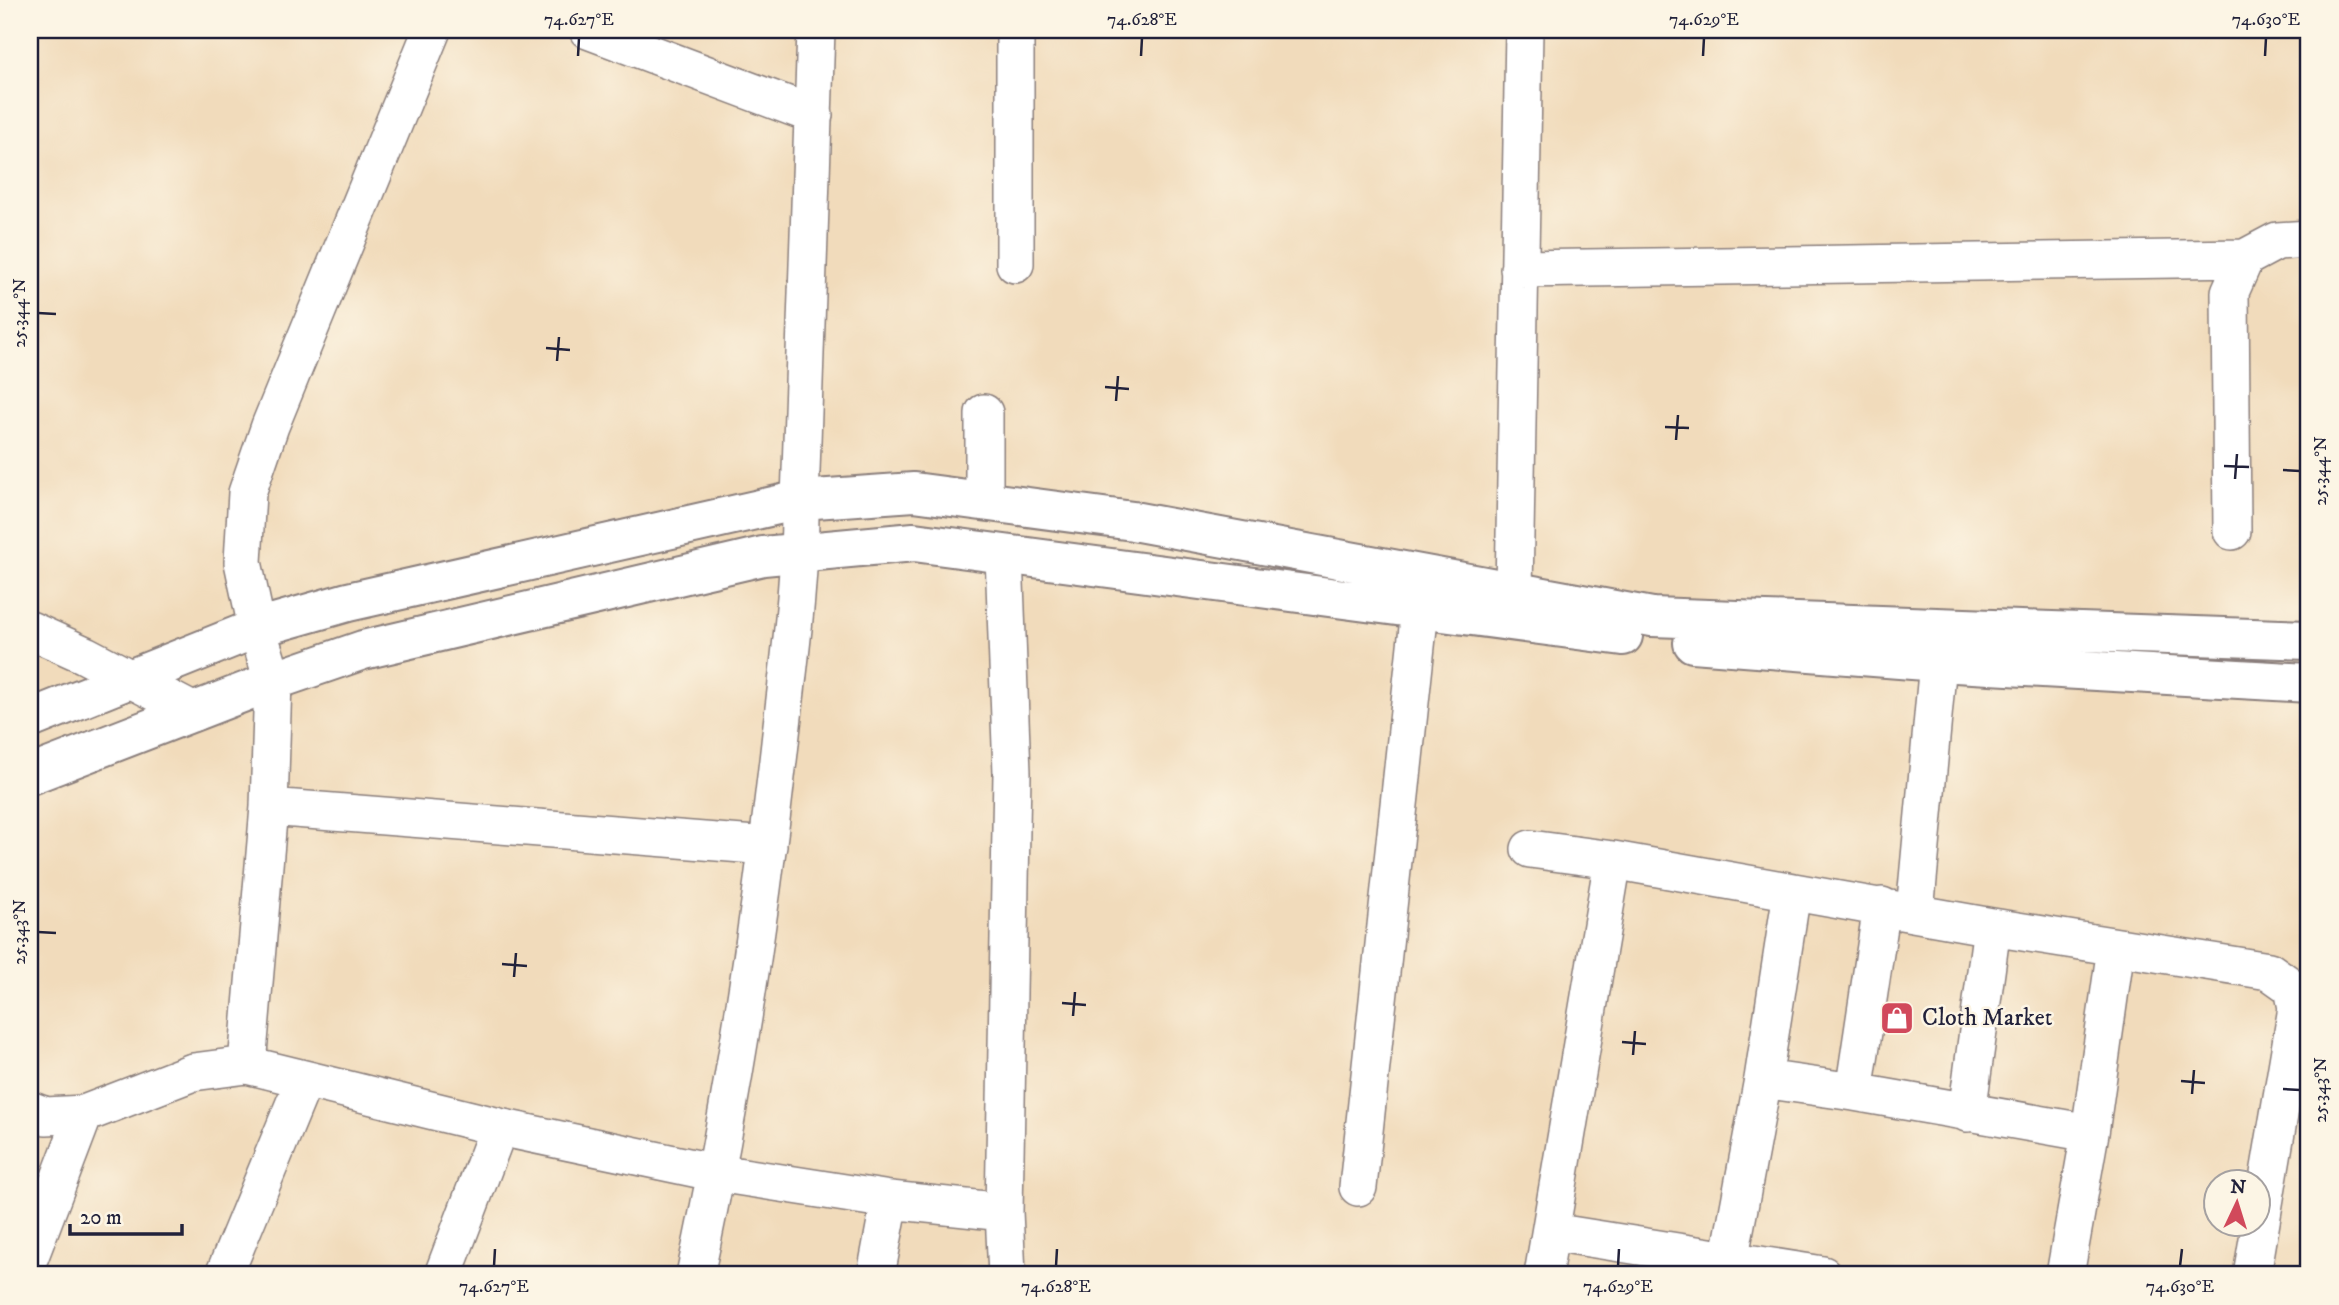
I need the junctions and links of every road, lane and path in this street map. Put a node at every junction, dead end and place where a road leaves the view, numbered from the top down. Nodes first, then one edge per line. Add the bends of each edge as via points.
1 (432, 30) edge
2 (588, 30) edge
3 (816, 30) edge
4 (1015, 30) edge
5 (1524, 30) edge
6 (814, 115) junction
7 (2309, 239) edge
8 (2245, 258) junction
9 (1015, 264) dead end
10 (1519, 269) junction
11 (984, 413) dead end
12 (800, 500) junction
13 (984, 502) junction
14 (2232, 531) dead end
15 (800, 552) junction
16 (1004, 555) junction
17 (1514, 591) junction
18 (1420, 609) junction
19 (257, 628) junction
20 (30, 630) edge
21 (2309, 640) edge
22 (1938, 662) junction
23 (133, 679) junction
24 (272, 681) junction
25 (2309, 683) edge
26 (194, 712) junction
27 (30, 719) edge
28 (30, 775) edge
29 (269, 807) junction
30 (768, 846) junction
31 (1530, 849) dead end
32 (1613, 860) junction
33 (1792, 892) junction
34 (1899, 909) junction
35 (1992, 927) junction
36 (2116, 947) junction
37 (247, 1065) junction
38 (1763, 1079) junction
39 (304, 1081) junction
40 (1854, 1092) junction
41 (30, 1110) edge
42 (1967, 1113) junction
43 (84, 1114) junction
44 (499, 1127) junction
45 (2090, 1133) junction
46 (717, 1173) junction
47 (1358, 1187) dead end
48 (890, 1200) junction
49 (1004, 1212) junction
50 (1551, 1232) junction
51 (30, 1256) edge
52 (1729, 1261) junction
53 (224, 1275) edge
54 (443, 1275) edge
55 (695, 1275) edge
56 (876, 1275) edge
57 (1007, 1275) edge
58 (1543, 1275) edge
59 (1823, 1275) edge
60 (2065, 1275) edge
61 (2252, 1275) edge

1 - 19 street via 270,426 247,493 243,562
2 - 6 street
3 - 6 street
4 - 9 street
5 - 10 street
6 - 12 street
7 - 8 street via 2277,241
8 - 10 street
8 - 14 street via 2230,292
10 - 17 street
11 - 13 street
12 - 13 main road via 914,492
12 - 15 street
12 - 19 main road via 348,602
13 - 17 main road via 1133,521
15 - 16 main road via 914,542
15 - 24 main road via 763,556 363,650
15 - 30 street
16 - 18 main road
16 - 49 street via 1012,773
17 - 21 main road via 1652,617
18 - 22 main road via 1651,640
18 - 47 street
19 - 23 main road
19 - 24 street
20 - 23 street
22 - 25 main road
22 - 34 street
23 - 26 street
23 - 27 main road
24 - 26 main road
24 - 29 street
26 - 28 main road
29 - 30 street
29 - 37 street
30 - 46 street
31 - 32 street
32 - 33 street
32 - 50 street
33 - 34 street
33 - 38 street
34 - 35 street
34 - 40 street
35 - 36 street
35 - 42 street
36 - 45 street
36 - 61 street via 2269,971 2293,988 2297,1008
37 - 39 street
37 - 43 street via 193,1072
38 - 40 street
38 - 52 street
39 - 44 street
39 - 53 street
40 - 42 street
41 - 43 street via 46,1116
42 - 45 street
43 - 51 street
44 - 46 street
44 - 54 street
45 - 60 street
46 - 48 street
46 - 55 street
48 - 49 street
48 - 56 street
49 - 57 street
50 - 52 street
50 - 58 street
52 - 59 street

